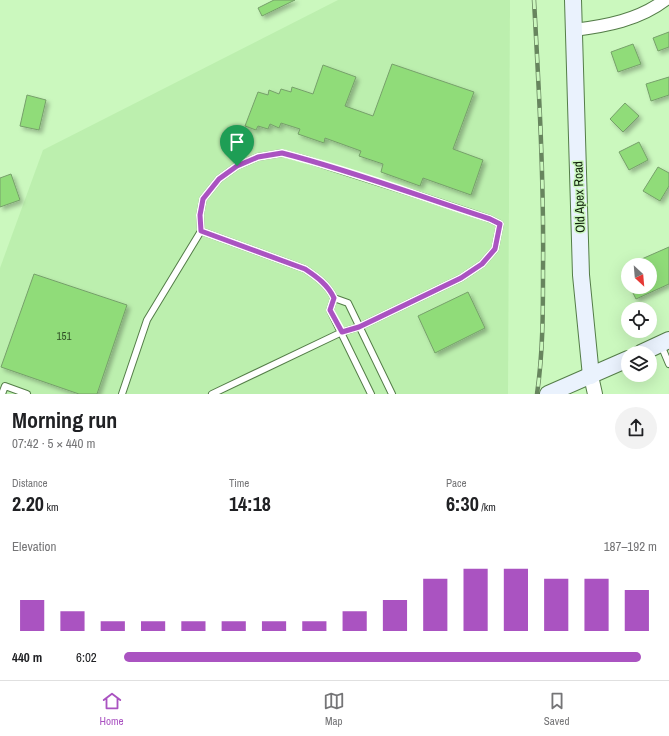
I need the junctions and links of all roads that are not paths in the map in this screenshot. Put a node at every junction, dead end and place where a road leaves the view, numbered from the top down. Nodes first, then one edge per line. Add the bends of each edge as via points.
1 (573, 0) edge
2 (665, 0) edge
3 (574, 30) junction
4 (201, 231) junction
5 (334, 298) junction
6 (359, 327) junction
7 (342, 332) junction
8 (665, 342) edge
9 (621, 362) edge
10 (669, 364) edge
11 (591, 376) junction
12 (2, 394) edge
13 (27, 394) edge
14 (122, 394) edge
15 (212, 394) edge
16 (371, 394) edge
17 (392, 394) edge
18 (548, 394) edge
19 (595, 394) edge

1 - 3 main road, Old Apex Road
2 - 3 street via 646,13 633,18
3 - 11 main road, Old Apex Road via 581,276
4 - 5 lane via 305,269 319,278
4 - 6 lane via 203,199 219,179 237,166 258,157 282,153 418,194 500,224 495,249 482,264 461,278
4 - 14 lane via 147,320
5 - 6 lane via 348,303
5 - 7 lane via 330,310
6 - 7 lane
6 - 17 lane
7 - 15 lane
7 - 16 lane
8 - 10 lane
9 - 11 main road
11 - 18 main road
11 - 19 street, Old Apex Road
12 - 13 lane via 5,386

